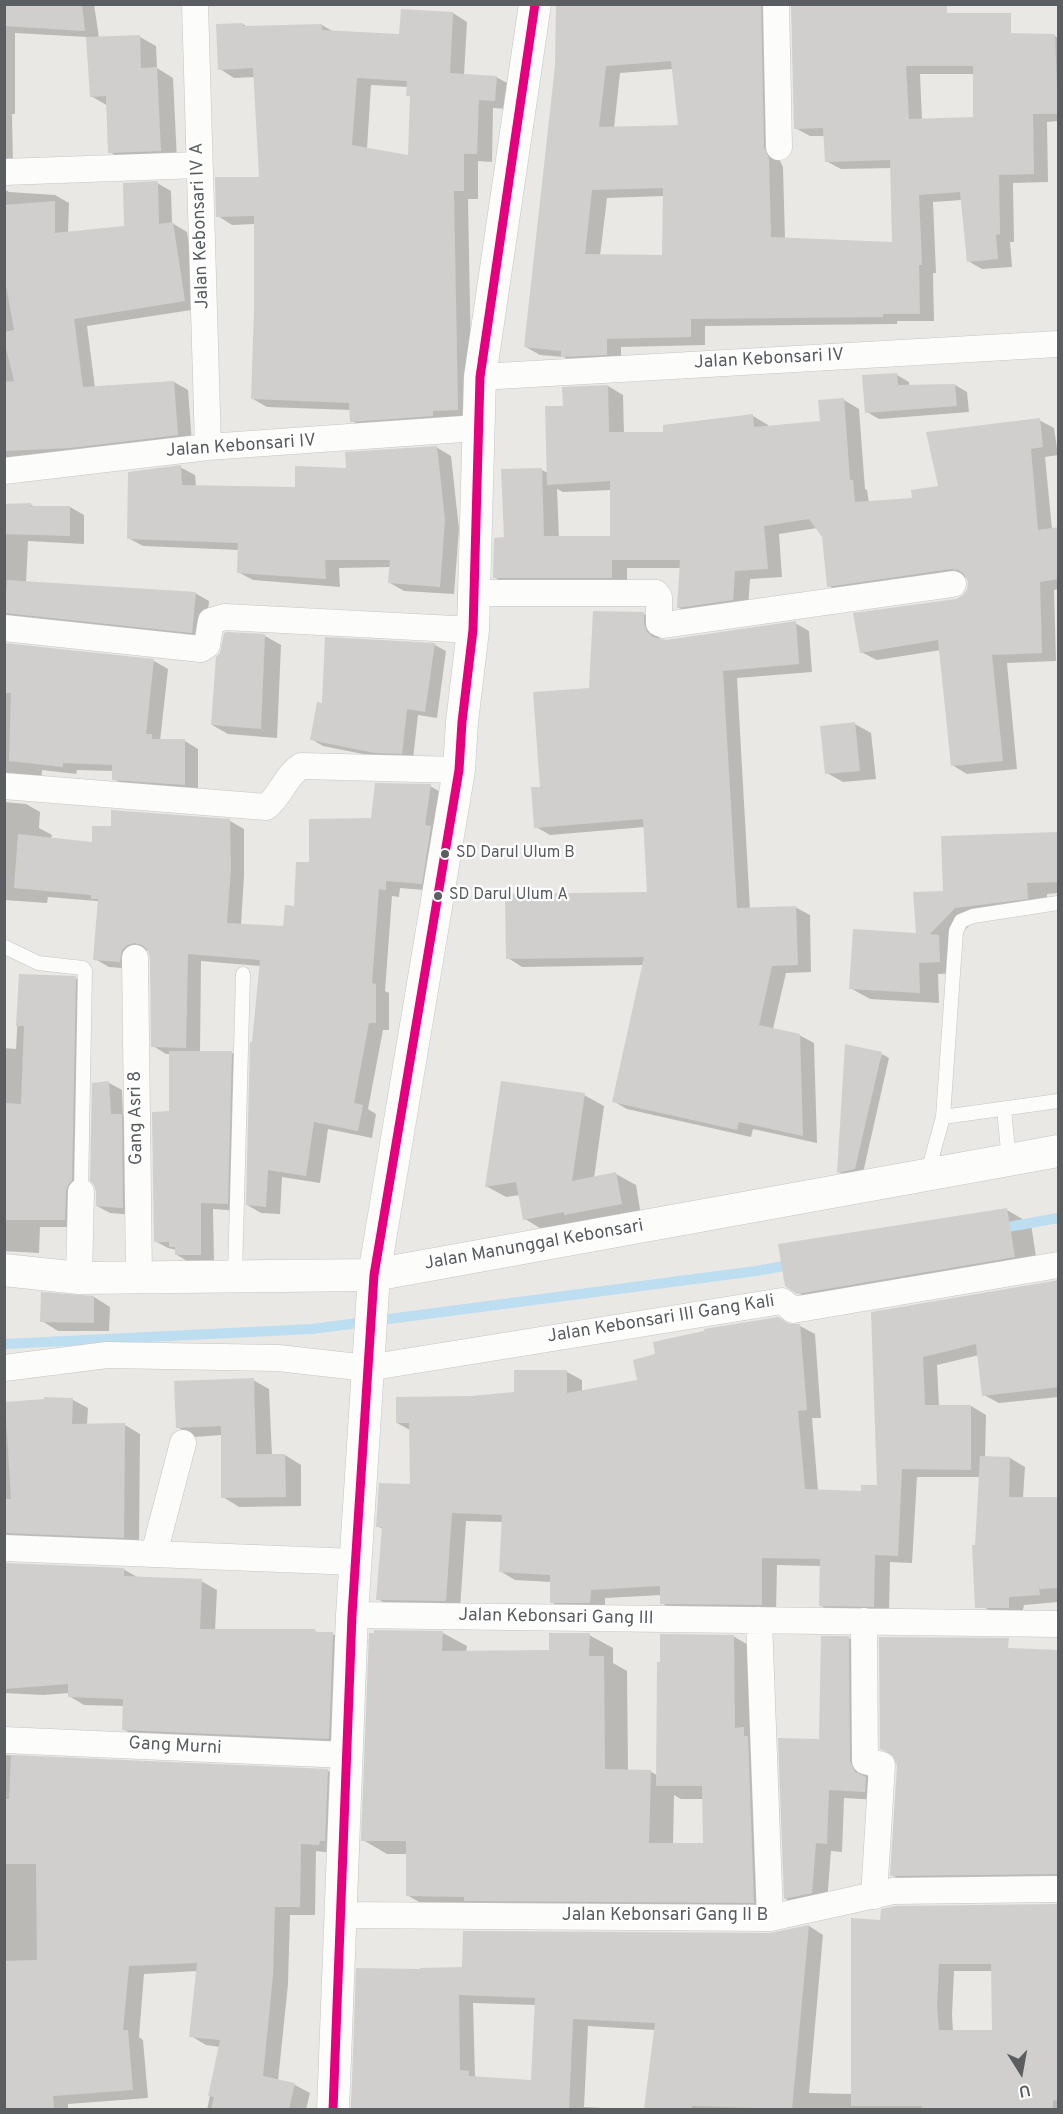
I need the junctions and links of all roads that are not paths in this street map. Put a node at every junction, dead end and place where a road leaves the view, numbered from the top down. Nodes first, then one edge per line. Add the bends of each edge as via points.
1 (195, 4) edge
2 (535, 4) edge
3 (776, 4) edge
4 (779, 147) dead end
5 (199, 165) junction
6 (4, 172) edge
7 (1059, 344) edge
8 (480, 377) junction
9 (477, 428) junction
10 (207, 447) junction
11 (4, 471) edge
12 (953, 584) dead end
13 (474, 593) junction
14 (4, 628) edge
15 (473, 630) junction
16 (459, 770) junction
17 (4, 786) edge
18 (1059, 903) edge
19 (5, 947) edge
20 (135, 958) dead end
21 (243, 974) dead end
22 (1059, 1101) edge
23 (1004, 1108) junction
24 (944, 1117) junction
25 (1059, 1151) edge
26 (1009, 1160) junction
27 (927, 1175) junction
28 (81, 1192) joint
29 (1059, 1265) edge
30 (4, 1269) edge
31 (374, 1275) junction
32 (235, 1276) junction
33 (79, 1278) junction
34 (139, 1278) junction
35 (367, 1360) junction
36 (4, 1368) edge
37 (183, 1443) dead end
38 (4, 1548) edge
39 (154, 1554) junction
40 (355, 1563) junction
41 (352, 1615) junction
42 (759, 1620) junction
43 (864, 1621) junction
44 (1059, 1624) edge
45 (4, 1740) edge
46 (346, 1755) junction
47 (1059, 1889) edge
48 (874, 1896) junction
49 (340, 1915) junction
50 (770, 1918) junction
51 (333, 2109) edge

1 - 5 street, Jalan Kebonsari IV A
2 - 8 street
3 - 4 street
5 - 6 street
5 - 10 street, Jalan Kebonsari IV A
7 - 8 street, Jalan Kebonsari IV
8 - 9 street
9 - 10 street, Jalan Kebonsari IV
9 - 13 street
10 - 11 street, Jalan Kebonsari IV
12 - 13 street via 664,625 659,623 656,593
13 - 15 street
14 - 15 street via 201,649 207,645 211,621 225,617
15 - 16 street
16 - 17 street via 301,766 266,807
16 - 31 street
18 - 24 lane via 961,921 956,931
19 - 28 lane via 38,963 85,971
20 - 34 street, Gang Asri 8
21 - 32 lane
22 - 23 lane
23 - 24 lane
23 - 26 lane
24 - 27 lane
25 - 26 street, Jalan Manunggal Kebonsari
26 - 27 street, Jalan Manunggal Kebonsari
27 - 31 street, Jalan Manunggal Kebonsari
28 - 33 street
29 - 35 street, Jalan Kebonsari III Gang Kali via 793,1310 782,1301
30 - 33 street, Jalan Manunggal Kebonsari
31 - 32 street, Jalan Manunggal Kebonsari
31 - 35 street
32 - 34 street, Jalan Manunggal Kebonsari
33 - 34 street, Jalan Manunggal Kebonsari
35 - 36 street, Jalan Kebonsari III Gang Kali via 107,1355
35 - 40 street
37 - 39 street
38 - 39 street
39 - 40 street
40 - 41 street
41 - 42 street, Jalan Kebonsari Gang III
41 - 46 street
42 - 43 street, Jalan Kebonsari Gang III
42 - 50 street
43 - 44 street, Jalan Kebonsari Gang III
43 - 48 street via 865,1761 882,1765
45 - 46 street, Gang Murni
46 - 49 street
47 - 48 street, Jalan Kebonsari Gang II B via 893,1891
48 - 50 street, Jalan Kebonsari Gang II B
49 - 50 street, Jalan Kebonsari Gang II B
49 - 51 street

